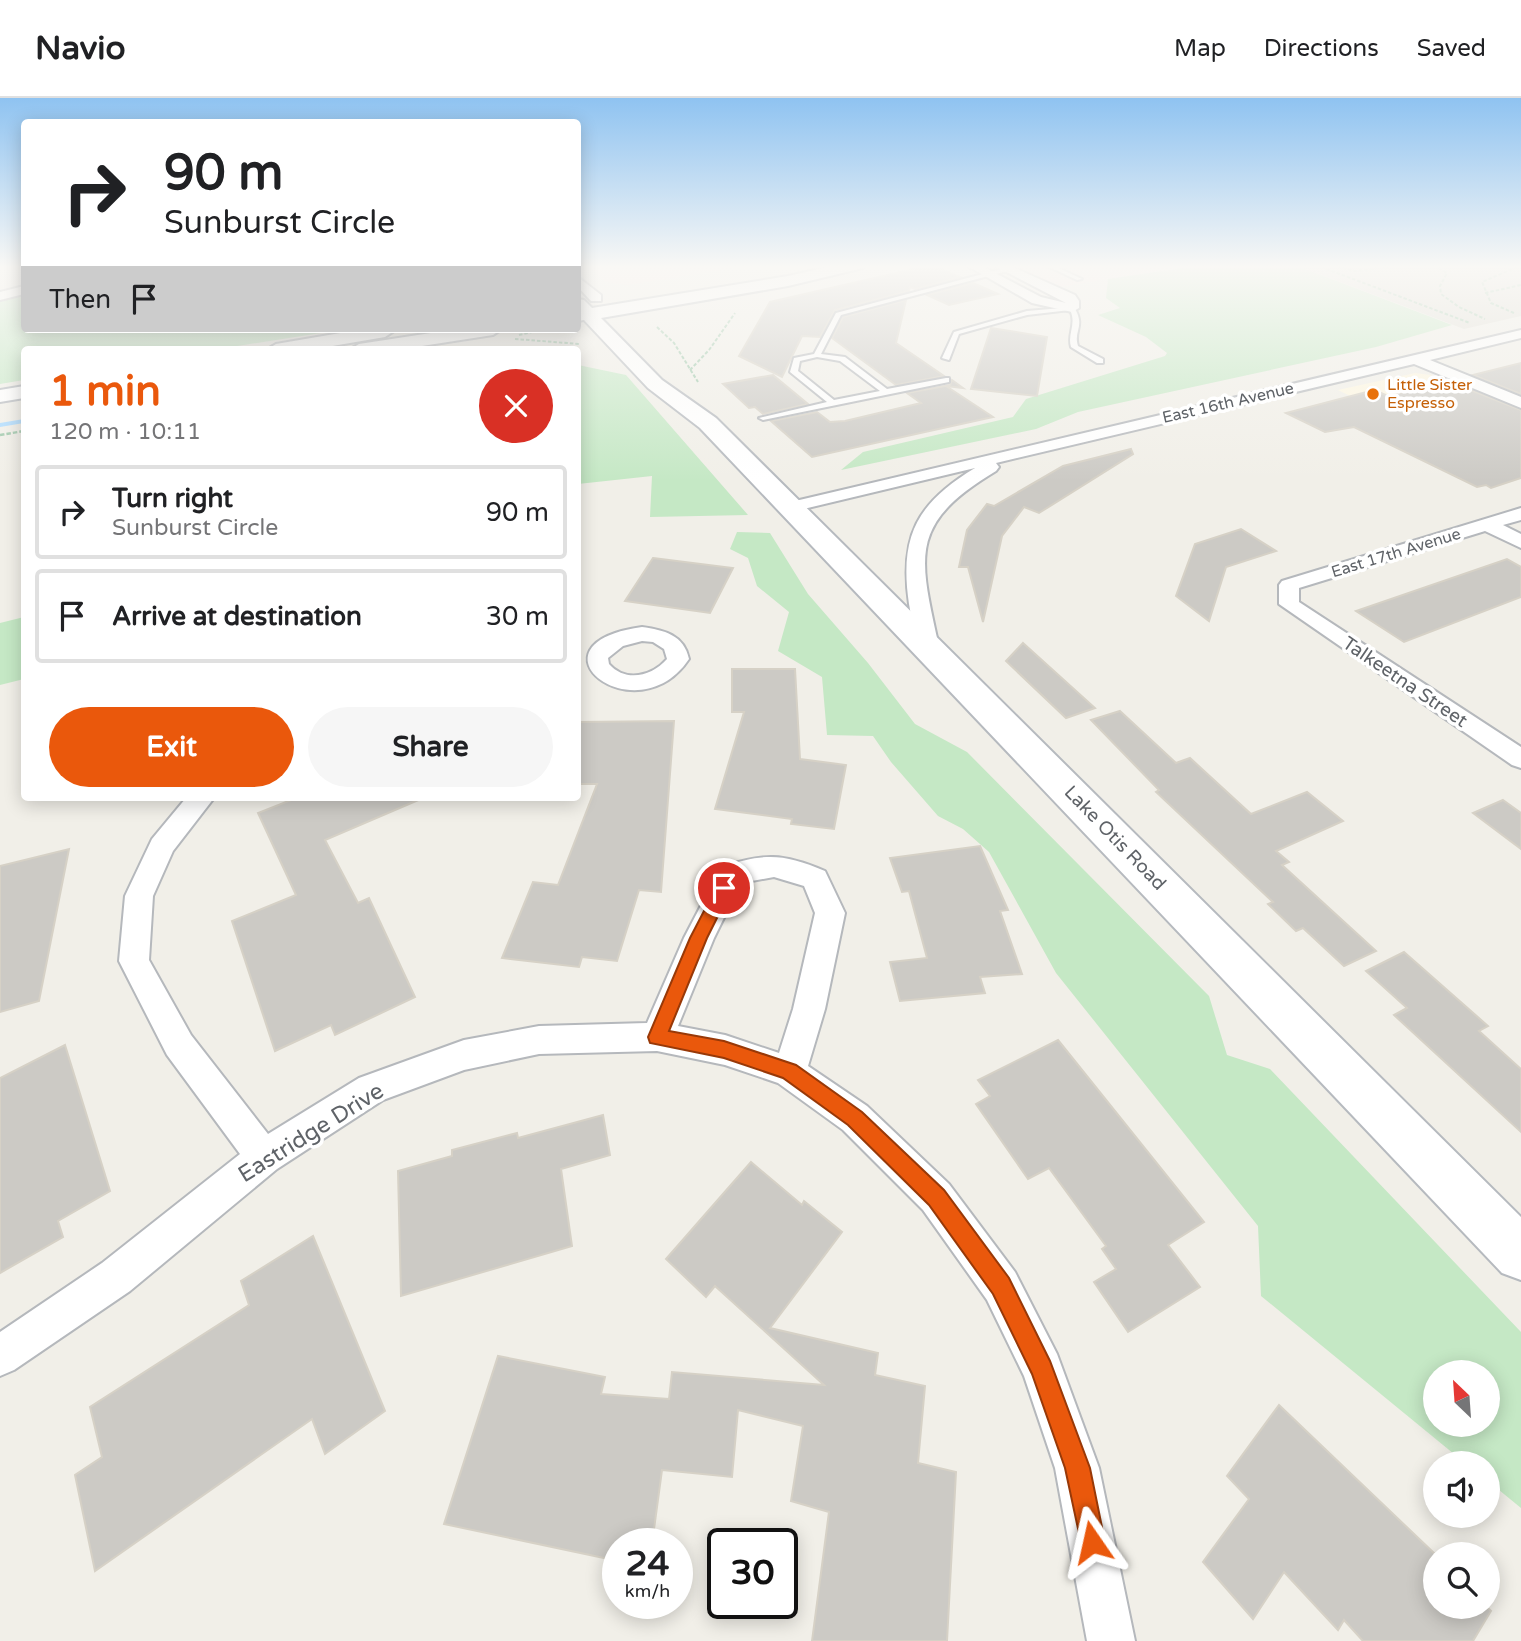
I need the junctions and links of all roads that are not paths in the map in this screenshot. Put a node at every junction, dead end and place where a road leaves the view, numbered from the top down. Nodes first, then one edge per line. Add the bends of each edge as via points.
1 (351, 337) edge
2 (442, 337) edge
3 (614, 337) edge
4 (826, 337) edge
5 (954, 337) edge
6 (1073, 337) edge
7 (1508, 337) edge
8 (298, 346) edge
9 (385, 346) edge
10 (817, 355) junction
11 (946, 358) dead end
12 (1416, 359) junction
13 (1100, 361) dead end
14 (685, 375) road end
15 (946, 380) dead end
16 (21, 392) edge
17 (886, 392) junction
18 (0, 396) edge
19 (21, 402) edge
20 (833, 403) junction
21 (1521, 403) edge
22 (0, 406) edge
23 (763, 418) dead end
24 (708, 423) junction
25 (1017, 452) junction
26 (791, 506) junction
27 (1521, 514) edge
28 (1488, 525) junction
29 (1521, 542) edge
30 (1289, 604) joint
31 (928, 647) junction
32 (1521, 759) edge
33 (199, 801) edge
34 (657, 1037) junction
35 (789, 1072) junction
36 (264, 1157) junction
37 (1521, 1254) edge
38 (0, 1356) edge
39 (1111, 1641) edge

1 - 8 main road
2 - 9 main road
3 - 24 main road, Lake Otis Road via 655,384
4 - 10 lane
5 - 11 lane
6 - 13 lane via 1075,347
7 - 12 street, East 16th Avenue
10 - 17 lane via 842,359
10 - 20 lane via 797,360 794,372
12 - 21 street
12 - 25 street, East 16th Avenue
14 - 24 main road, Lake Otis Road
15 - 17 lane
16 - 18 main road
17 - 20 lane
19 - 22 main road
20 - 23 lane
24 - 26 main road, Lake Otis Road
25 - 26 street, East 16th Avenue
25 - 31 street, East 16th Avenue via 967,479 925,520 914,548 914,580
26 - 31 main road, Lake Otis Road
27 - 28 street, East 17th Avenue
28 - 29 street
28 - 30 street, East 17th Avenue via 1289,585
30 - 32 street, Talkeetna Street
31 - 37 main road, Lake Otis Road
33 - 36 street via 162,846 139,896 134,961 180,1045
34 - 35 street, Eastridge Drive via 724,1050
34 - 35 street via 731,875 759,865 790,867 815,879 830,913 809,1009
34 - 36 street, Eastridge Drive via 539,1040 464,1055 371,1089
35 - 39 street, Eastridge Drive via 855,1118 936,1197 1001,1286 1042,1369 1077,1468
36 - 38 street, Eastridge Drive via 116,1277

